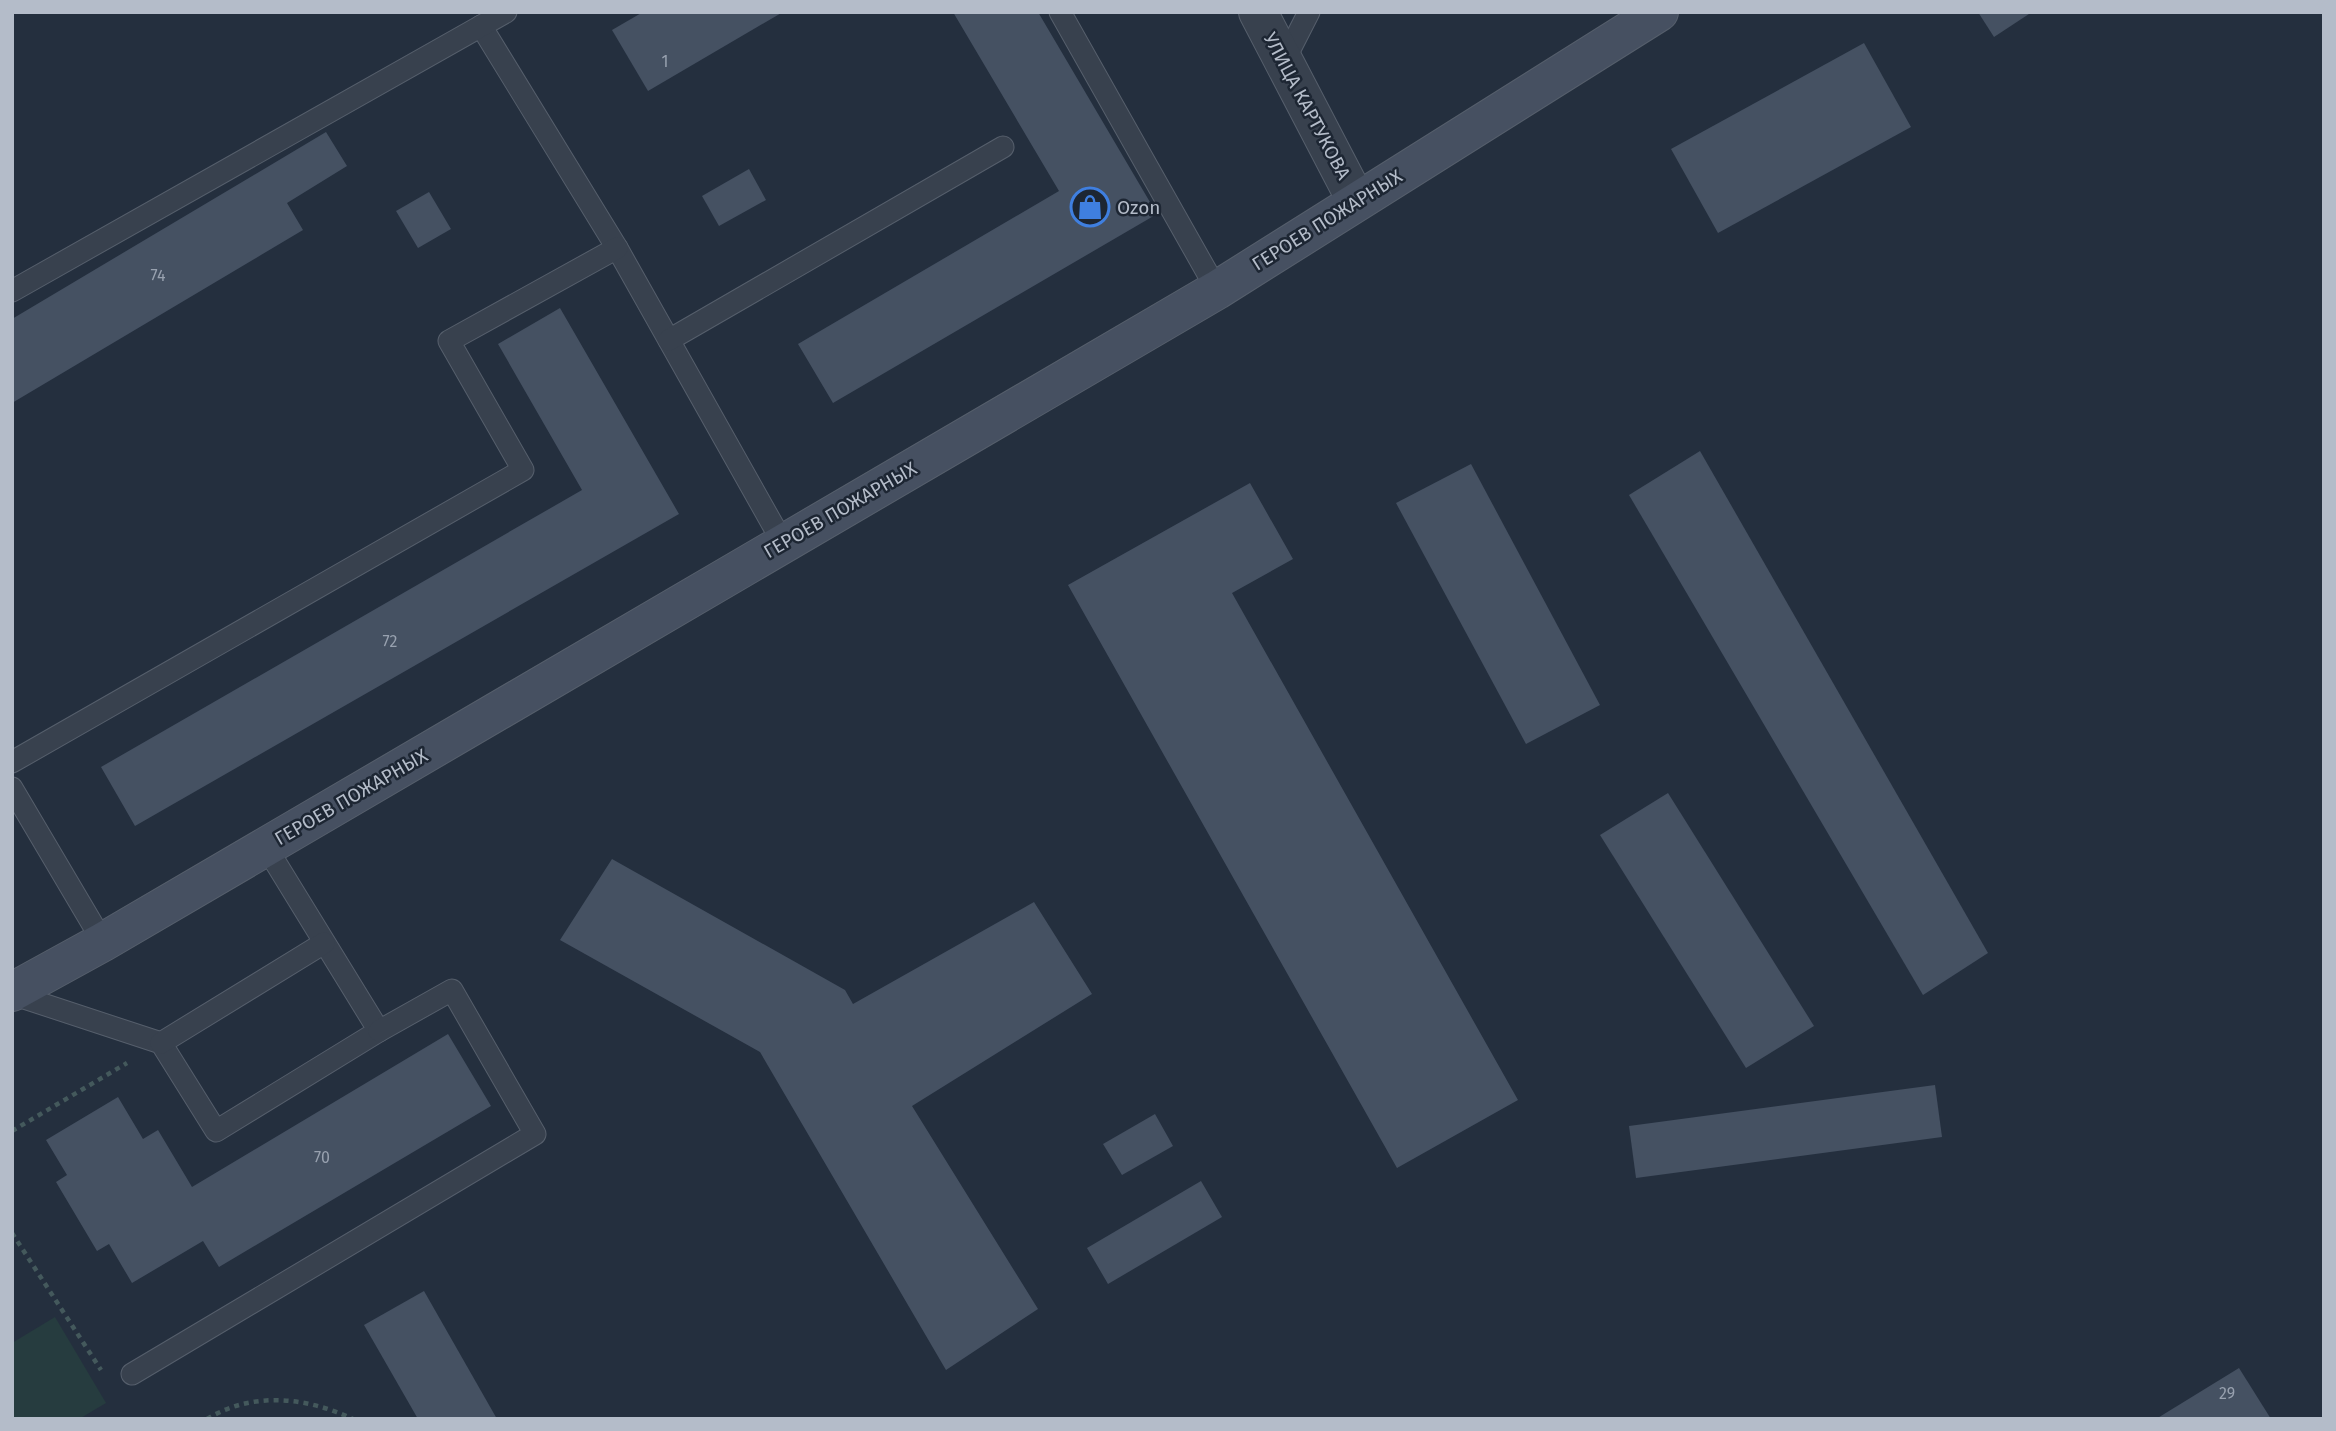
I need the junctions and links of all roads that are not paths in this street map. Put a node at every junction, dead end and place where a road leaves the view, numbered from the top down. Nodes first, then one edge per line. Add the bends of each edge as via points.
1 (506, 12) edge
2 (1060, 12) edge
3 (1258, 12) edge
4 (1309, 12) edge
5 (1659, 12) edge
6 (481, 26) junction
7 (1284, 61) junction
8 (1003, 147) dead end
9 (1356, 200) junction
10 (617, 248) junction
11 (1217, 290) junction
12 (12, 291) edge
13 (669, 340) junction
14 (783, 543) junction
15 (12, 762) edge
16 (12, 788) edge
17 (266, 847) junction
18 (103, 942) junction
19 (324, 943) junction
20 (12, 993) edge
21 (379, 1031) junction
22 (161, 1043) junction
23 (132, 1374) road end

1 - 6 lane
2 - 11 lane
3 - 7 street, УЛИЦА КАРТУКОВА
4 - 7 lane
5 - 9 main road, ГЕРОЕВ ПОЖАРНЫХ
6 - 10 lane
6 - 12 lane
7 - 9 street, УЛИЦА КАРТУКОВА
8 - 13 lane
9 - 11 main road, ГЕРОЕВ ПОЖАРНЫХ
10 - 13 lane
10 - 15 lane via 449,341 523,470
11 - 14 main road, ГЕРОЕВ ПОЖАРНЫХ
13 - 14 lane
14 - 17 main road, ГЕРОЕВ ПОЖАРНЫХ
16 - 18 lane
17 - 18 main road, ГЕРОЕВ ПОЖАРНЫХ
17 - 19 lane
18 - 20 main road, ГЕРОЕВ ПОЖАРНЫХ
19 - 21 lane
19 - 22 lane
20 - 22 lane
21 - 22 lane via 216,1131
21 - 23 lane via 452,990 535,1134

